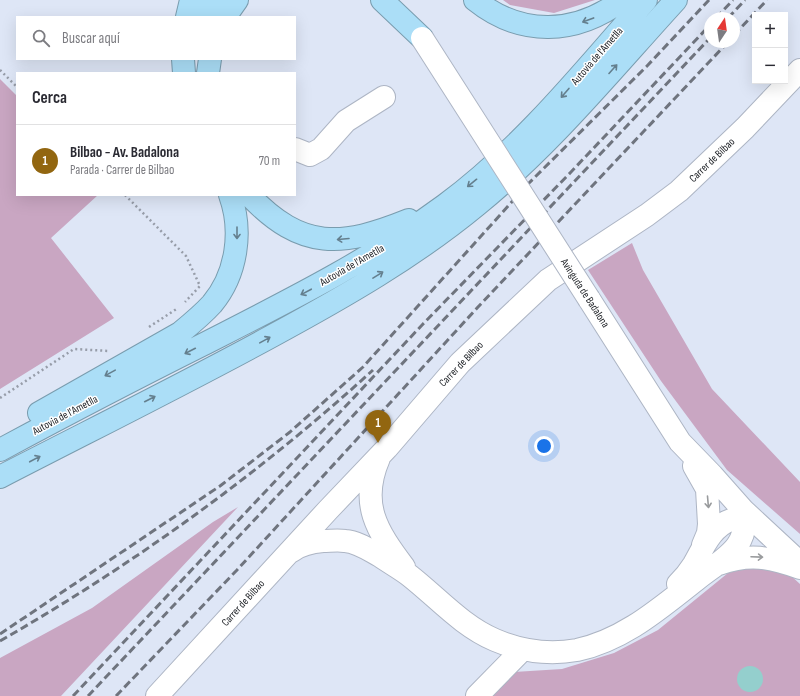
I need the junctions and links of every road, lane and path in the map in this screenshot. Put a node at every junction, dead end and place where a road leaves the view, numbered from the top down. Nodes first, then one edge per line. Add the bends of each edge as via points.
1 (191, 0) edge
2 (214, 0) edge
3 (237, 0) edge
4 (382, 0) edge
5 (397, 0) edge
6 (475, 0) edge
7 (622, 0) edge
8 (646, 0) edge
9 (676, 0) edge
10 (187, 16) edge
11 (207, 16) edge
12 (226, 16) edge
13 (422, 38) junction
14 (183, 60) edge
15 (198, 60) edge
16 (210, 60) edge
17 (0, 70) edge
18 (800, 70) edge
19 (184, 72) edge
20 (198, 72) edge
21 (208, 72) edge
22 (16, 86) edge
23 (384, 97) dead end
24 (296, 149) edge
25 (125, 196) edge
26 (230, 196) edge
27 (250, 196) edge
28 (446, 205) junction
29 (144, 331) dead end
30 (112, 351) dead end
31 (0, 398) edge
32 (0, 434) edge
33 (680, 442) junction
34 (0, 450) edge
35 (380, 455) junction
36 (0, 478) edge
37 (336, 504) junction
38 (747, 516) junction
39 (376, 524) junction
40 (364, 547) junction
41 (702, 549) junction
42 (284, 558) junction
43 (800, 563) edge
44 (719, 564) junction
45 (800, 568) edge
46 (410, 576) junction
47 (648, 618) junction
48 (523, 649) junction
49 (157, 696) edge
50 (477, 696) edge

1 - 10 highway
2 - 11 highway
3 - 12 highway
4 - 13 highway
5 - 13 street, Avinguda de Badalona
7 -> 6 highway via 589,20 552,27 537,27 509,20
8 -> 28 highway, Autovia de l'Ametlla via 519,141
36 -> 9 highway, Autovia de l'Ametlla via 231,358 406,258 498,187 549,140
13 - 33 street, Avinguda de Badalona, bridge
14 - 19 highway
15 - 20 highway
16 - 21 highway
17 - 22 path
18 - 35 street, Carrer de Bilbao via 679,192 548,280 460,363
23 - 24 street via 346,121 321,149 310,155
25 - 29 path via 186,256 200,286 182,306
26 -> 32 highway via 236,217 237,236 231,269 213,302 198,318 180,333
28 -> 27 highway via 374,233 339,240 299,233 283,225
28 -> 34 highway, Autovia de l'Ametlla via 345,271
30 - 31 path via 74,349
33 - 38 street, Avinguda de Badalona
33 -> 41 street via 707,489 709,524
35 - 37 street, Carrer de Bilbao
35 - 39 street via 370,491
37 - 39 street via 357,507
37 - 40 street via 339,523
37 - 42 street, Carrer de Bilbao
38 - 41 street via 720,526
38 - 43 street, Avinguda de Badalona
38 - 44 street via 738,544
39 - 46 street
40 - 42 street via 345,540 315,542 295,548
40 - 46 street
41 - 47 street via 693,566
42 - 49 street, Carrer de Bilbao
44 -> 45 street via 732,559 763,557
44 - 47 street via 701,575
46 - 48 street via 476,630 494,640
47 - 48 street via 611,639 578,650 539,652
48 - 50 street

